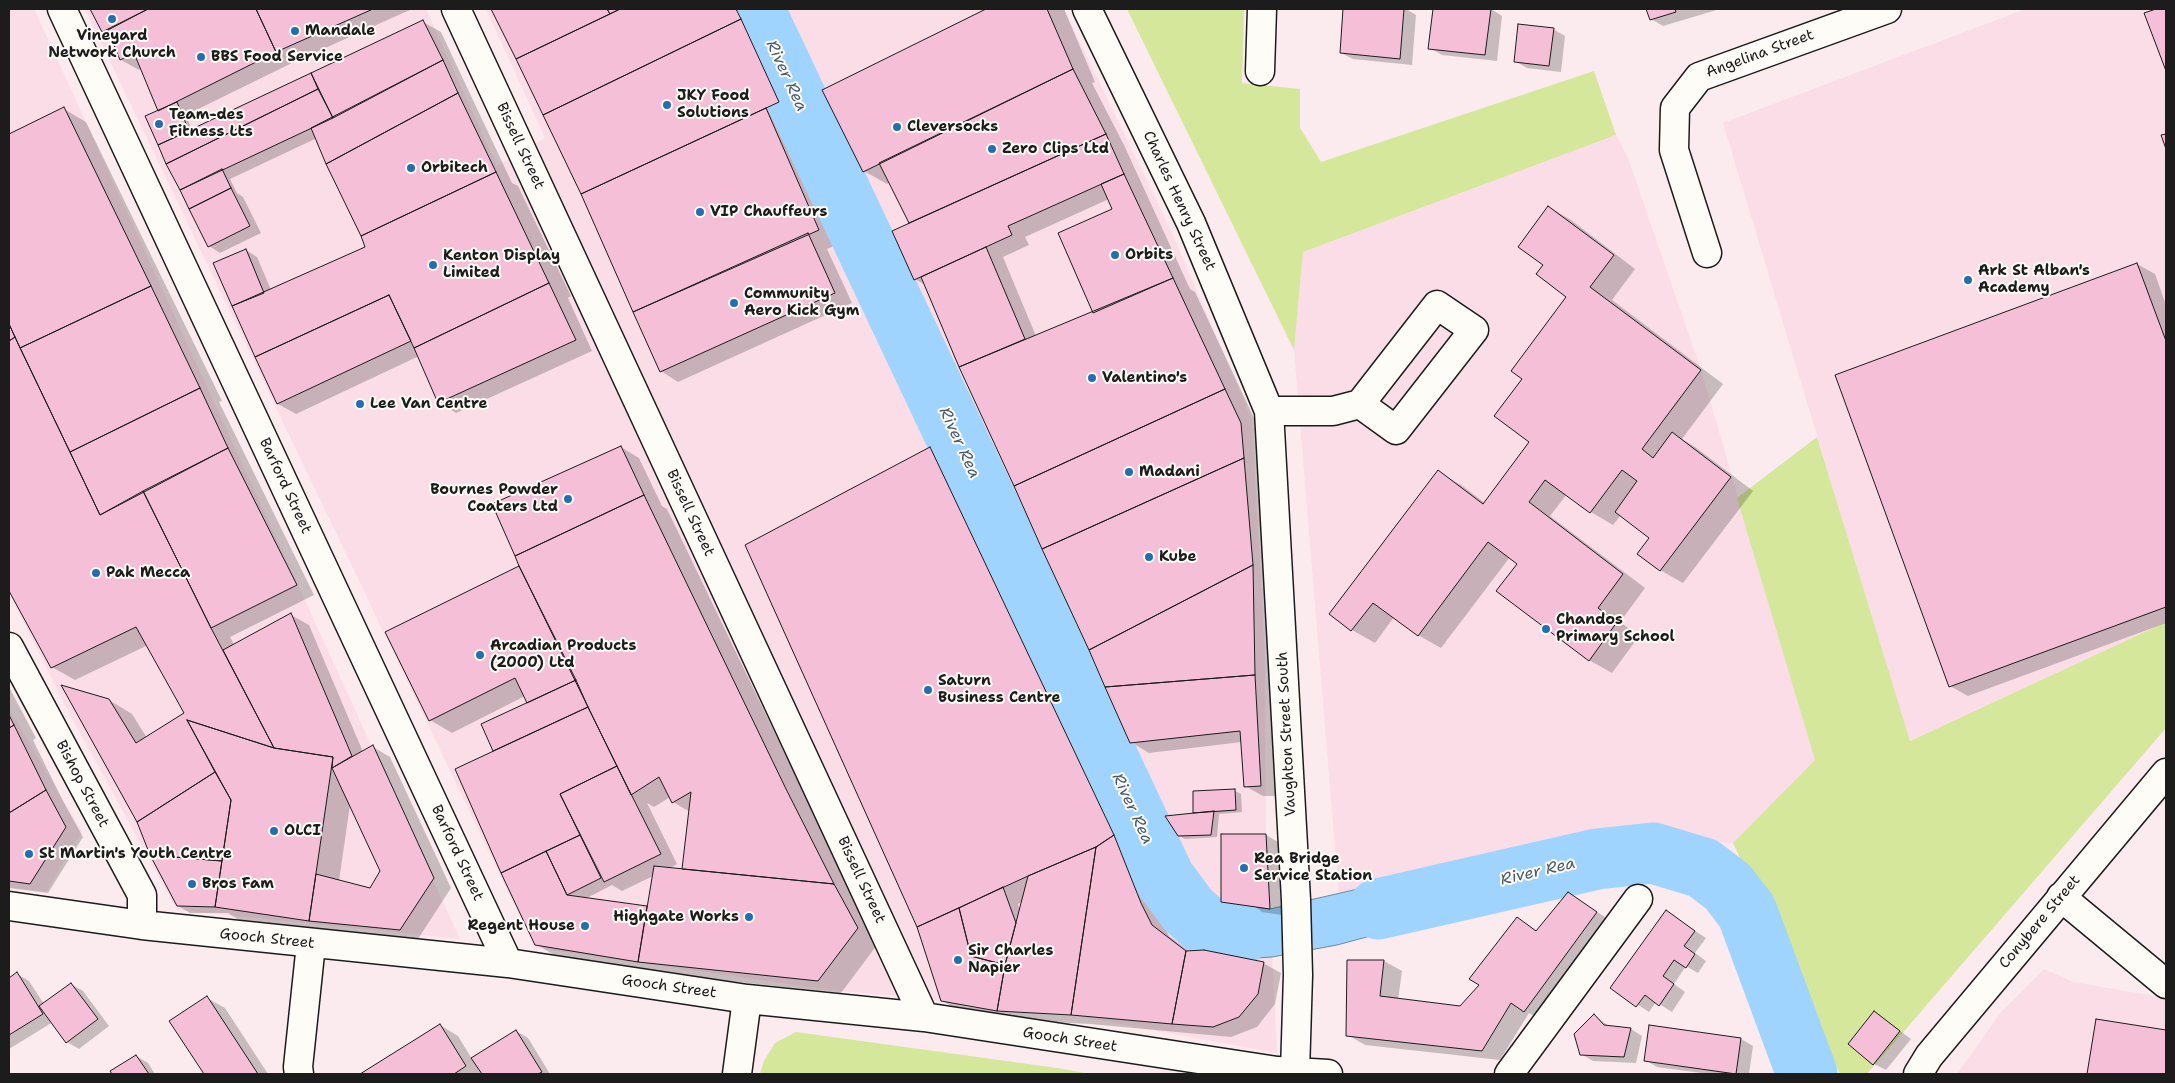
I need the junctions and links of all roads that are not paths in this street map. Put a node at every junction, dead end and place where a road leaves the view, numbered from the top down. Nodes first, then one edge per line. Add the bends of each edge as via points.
1 (62, 9) edge
2 (456, 9) edge
3 (1087, 9) edge
4 (1262, 9) edge
5 (1887, 9) edge
6 (1260, 71) dead end
7 (1707, 253) dead end
8 (1267, 404) junction
9 (1360, 404) dead end
10 (9, 647) edge
11 (2166, 773) edge
12 (2061, 897) junction
13 (1638, 899) dead end
14 (9, 906) edge
15 (142, 925) junction
16 (311, 944) junction
17 (508, 963) junction
18 (2166, 984) edge
19 (747, 999) junction
20 (924, 1017) junction
21 (1295, 1072) junction
22 (299, 1074) edge
23 (737, 1074) edge
24 (1328, 1074) edge
25 (1509, 1074) edge
26 (1918, 1074) edge

1 - 17 street, Barford Street
2 - 20 street, Bissell Street
3 - 8 street, Charles Henry Street via 1191,223
4 - 6 street
5 - 7 street, Angelina Street via 1699,76 1675,108 1674,150
8 - 9 street via 1333,410
8 - 21 street, Vaughton Street South via 1296,900
10 - 15 street, Bishop Street via 142,895
11 - 12 street, Conybere Street
12 - 18 street
12 - 26 street, Conybere Street via 1929,1056
13 - 25 street
14 - 15 street, Gooch Street
15 - 16 street, Gooch Street
16 - 17 street, Gooch Street
16 - 22 street
17 - 19 street, Gooch Street
19 - 20 street, Gooch Street
19 - 23 street
20 - 21 street, Gooch Street
21 - 24 street, Gooch Street

